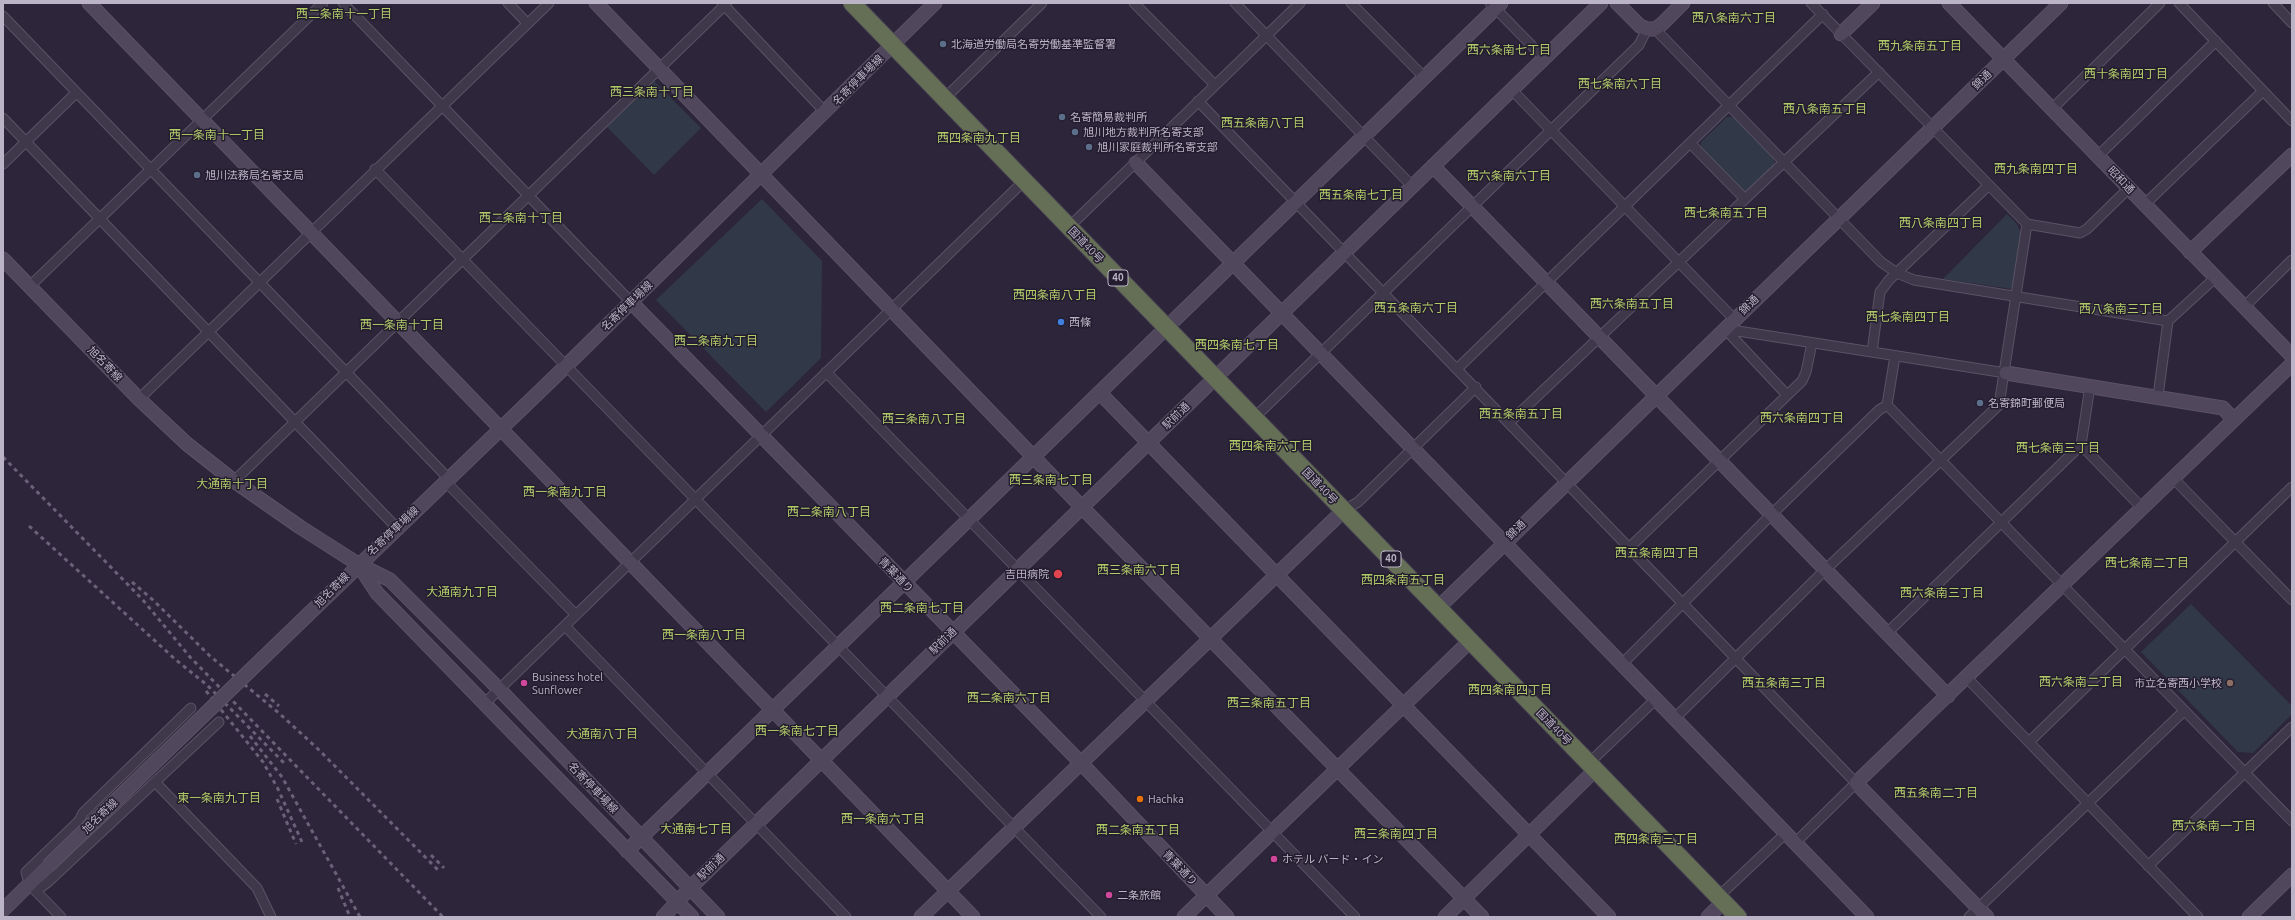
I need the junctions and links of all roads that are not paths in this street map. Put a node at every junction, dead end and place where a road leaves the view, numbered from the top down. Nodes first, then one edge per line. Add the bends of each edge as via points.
1 (89, 3) edge
2 (323, 3) edge
3 (343, 3) edge
4 (508, 3) edge
5 (549, 3) edge
6 (596, 3) edge
7 (852, 3) edge
8 (935, 3) edge
9 (1042, 3) edge
10 (1134, 3) edge
11 (1235, 3) edge
12 (1300, 3) edge
13 (1351, 3) edge
14 (1601, 3) edge
15 (1617, 3) edge
16 (1683, 3) edge
17 (1812, 3) edge
18 (1873, 3) edge
19 (1950, 3) edge
20 (2061, 3) edge
21 (2160, 3) edge
22 (2179, 3) edge
23 (2273, 3) edge
24 (724, 4) edge
25 (1496, 5) edge
26 (1823, 14) junction
27 (3, 16) edge
28 (527, 23) junction
29 (2292, 23) edge
30 (1651, 29) junction
31 (1841, 34) junction
32 (1266, 35) junction
33 (2216, 41) junction
34 (892, 45) junction
35 (1544, 58) junction
36 (2003, 58) junction
37 (659, 69) junction
38 (1879, 72) junction
39 (1424, 78) junction
40 (1215, 85) junction
41 (1512, 90) junction
42 (2263, 91) junction
43 (76, 93) junction
44 (944, 98) junction
45 (1198, 101) junction
46 (1730, 105) junction
47 (441, 106) junction
48 (2052, 109) junction
49 (825, 112) junction
50 (3, 118) edge
51 (201, 119) junction
52 (2292, 121) edge
53 (1933, 127) junction
54 (1551, 130) junction
55 (1364, 136) junction
56 (26, 142) junction
57 (1690, 143) junction
58 (2292, 155) edge
59 (2098, 156) junction
60 (1785, 162) junction
61 (1136, 163) junction
62 (3, 164) edge
63 (1433, 166) junction
64 (149, 169) junction
65 (375, 169) junction
66 (761, 175) junction
67 (1024, 180) junction
68 (1988, 185) junction
69 (1412, 186) junction
70 (2129, 188) junction
71 (528, 196) junction
72 (1745, 199) junction
73 (1296, 202) junction
74 (2145, 204) junction
75 (1624, 206) junction
76 (1473, 207) junction
77 (1839, 218) junction
78 (100, 219) junction
79 (2027, 224) junction
80 (1069, 227) junction
81 (312, 232) junction
82 (1344, 252) junction
83 (2190, 252) junction
84 (3, 259) edge
85 (462, 259) junction
86 (2292, 260) edge
87 (1679, 262) junction
88 (1233, 263) junction
89 (1897, 273) junction
90 (2215, 278) junction
91 (1546, 282) junction
92 (259, 283) junction
93 (30, 286) junction
94 (1384, 292) junction
95 (2016, 296) junction
96 (631, 302) junction
97 (2243, 308) junction
98 (892, 309) junction
99 (1282, 313) junction
100 (2168, 321) junction
101 (397, 322) junction
102 (1730, 324) junction
103 (1166, 328) junction
104 (209, 332) junction
105 (1600, 337) junction
106 (1812, 343) junction
107 (1872, 352) junction
108 (1321, 353) junction
109 (1895, 356) junction
110 (2292, 356) edge
111 (2292, 364) edge
112 (566, 366) junction
113 (1458, 368) junction
114 (826, 372) junction
115 (345, 373) junction
116 (2006, 374) junction
117 (1214, 378) junction
118 (1476, 386) junction
119 (2090, 386) junction
120 (1100, 393) junction
121 (1656, 395) junction
122 (1787, 395) junction
123 (2158, 396) junction
124 (139, 399) junction
125 (1887, 404) junction
126 (1254, 418) junction
127 (2234, 420) junction
128 (294, 421) junction
129 (1510, 422) junction
130 (500, 429) junction
131 (760, 436) junction
132 (1148, 442) junction
133 (2081, 445) junction
134 (1413, 448) junction
135 (1034, 457) junction
136 (1942, 459) junction
137 (1719, 460) junction
138 (2173, 478) junction
139 (446, 480) junction
140 (234, 481) junction
141 (1567, 481) junction
142 (2292, 487) edge
143 (696, 499) junction
144 (1082, 507) junction
145 (2142, 508) junction
146 (1343, 511) junction
147 (1771, 515) junction
148 (970, 519) junction
149 (2002, 522) junction
150 (397, 528) junction
151 (1504, 542) junction
152 (2236, 542) junction
153 (1630, 547) junction
154 (629, 563) junction
155 (358, 564) junction
156 (1018, 569) junction
157 (1825, 570) junction
158 (1276, 575) junction
159 (904, 584) junction
160 (2063, 585) junction
161 (2292, 600) edge
162 (1683, 603) junction
163 (1438, 608) junction
164 (576, 615) junction
165 (565, 626) junction
166 (952, 633) junction
167 (1886, 634) junction
168 (1211, 638) junction
169 (1470, 641) junction
170 (839, 646) junction
171 (2125, 649) junction
172 (1737, 658) junction
173 (1622, 664) junction
174 (1967, 678) junction
175 (499, 689) junction
176 (887, 696) junction
177 (1948, 696) junction
178 (1656, 699) junction
179 (1145, 701) junction
180 (484, 704) junction
181 (1403, 704) junction
182 (191, 708) dead end
183 (772, 710) junction
184 (2184, 711) junction
185 (1675, 718) junction
186 (219, 722) dead end
187 (2292, 727) edge
188 (2029, 742) junction
189 (821, 760) junction
190 (1081, 763) junction
191 (1592, 767) junction
192 (1337, 768) junction
193 (2244, 773) junction
194 (707, 774) junction
195 (155, 782) junction
196 (1856, 783) junction
197 (2087, 803) junction
198 (2292, 822) edge
199 (756, 824) junction
200 (1014, 828) junction
201 (1272, 831) junction
202 (1786, 833) junction
203 (1529, 835) junction
204 (641, 838) junction
205 (1795, 843) junction
206 (627, 851) junction
207 (2148, 866) junction
208 (2292, 875) edge
209 (32, 887) junction
210 (690, 888) junction
211 (948, 891) junction
212 (1206, 896) junction
213 (1464, 899) junction
214 (1721, 900) junction
215 (676, 901) junction
216 (3, 910) edge
217 (1978, 914) edge
218 (268, 915) edge
219 (61, 917) edge
220 (663, 917) edge
221 (674, 917) edge
222 (692, 917) edge
223 (718, 917) edge
224 (846, 917) edge
225 (921, 917) edge
226 (973, 917) edge
227 (1101, 917) edge
228 (1184, 917) edge
229 (1227, 917) edge
230 (1355, 917) edge
231 (1445, 917) edge
232 (1482, 917) edge
233 (1609, 917) edge
234 (1708, 917) edge
235 (1738, 917) edge
236 (1867, 917) edge
237 (2198, 917) edge
238 (2249, 917) edge

1 - 51 street
2 - 51 street
3 - 47 street
4 - 28 street
5 - 28 street
6 - 37 street
7 - 34 highway, 国道40号 / 40
8 - 34 street, 名寄停車場線
9 - 44 street
10 - 40 street
11 - 32 street
12 - 32 street
13 - 39 street
14 - 35 street, 駅前通
15 - 30 street via 1640,26
16 - 30 street
17 - 26 street
18 - 31 street
19 - 36 street, 昭和通
20 - 36 street, 錦通
21 - 48 street
22 - 33 street
23 - 29 street
24 - 37 street
24 - 49 street
25 - 35 street
25 - 39 street
26 - 31 street
26 - 46 street
27 - 43 street
28 - 47 street
30 - 46 street
30 - 54 street via 1639,45
31 - 38 street
32 - 40 street
32 - 55 street
33 - 42 street
33 - 59 street
34 - 44 highway, 国道40号 / 40
34 - 49 street, 名寄停車場線
35 - 41 street, 駅前通
36 - 48 street, 昭和通
36 - 53 street, 錦通
37 - 66 street
37 - 71 street
38 - 53 street
38 - 60 street
39 - 55 street
40 - 45 street
41 - 54 street
41 - 63 street, 駅前通
42 - 52 street
42 - 74 street
43 - 56 street
43 - 64 street
44 - 67 highway, 国道40号 / 40
45 - 61 street
45 - 73 street
46 - 57 street
46 - 60 street
47 - 65 street
47 - 71 street
48 - 59 street, 昭和通
49 - 66 street, 名寄停車場線
50 - 56 street
51 - 64 street
51 - 81 street
53 - 68 street
53 - 77 street, 錦通
54 - 75 street
54 - 76 street
55 - 69 street
55 - 73 street
56 - 62 street
56 - 78 street
57 - 72 street
57 - 75 street
58 - 83 street
59 - 70 street, 昭和通
60 - 72 street
60 - 77 street
61 - 80 street
61 - 88 street
63 - 69 street, 駅前通
63 - 76 street
64 - 78 street
64 - 92 street
65 - 81 street
65 - 85 street
66 - 96 street, 名寄停車場線
66 - 98 street
67 - 80 highway, 国道40号 / 40
67 - 98 street
68 - 79 street
68 - 89 street
69 - 82 street, 駅前通
70 - 74 street, 昭和通
70 - 79 street via 2080,233
71 - 85 street
71 - 96 street
72 - 87 street
73 - 82 street
73 - 88 street
74 - 83 street, 昭和通
75 - 87 street
75 - 91 street
76 - 91 street
76 - 94 street
77 - 89 street via 1881,262
77 - 102 street, 錦通
78 - 93 street
78 - 104 street
79 - 95 street
80 - 103 highway, 国道40号 / 40
81 - 92 street
81 - 101 street
82 - 94 street
82 - 99 street, 駅前通
83 - 90 street, 昭和通
84 - 93 street, 旭名寄線
85 - 101 street
85 - 112 street
86 - 97 street
87 - 102 street
87 - 105 street
88 - 99 street
88 - 103 street
89 - 95 street via 1914,280
89 - 107 street via 1880,292
90 - 97 street, 昭和通
90 - 100 street
91 - 105 street
91 - 113 street
92 - 104 street
92 - 115 street
93 - 124 street, 旭名寄線
94 - 108 street
94 - 113 street
95 - 100 street
95 - 116 street
96 - 112 street, 名寄停車場線
96 - 131 street, 青葉通り
97 - 110 street, 昭和通
98 - 114 street
98 - 135 street
99 - 108 street
99 - 117 street, 駅前通
100 - 123 street
101 - 115 street
101 - 130 street
102 - 106 street
102 - 121 street, 錦通
102 - 122 street
103 - 117 highway, 国道40号 / 40
103 - 120 street
104 - 124 street
104 - 128 street
105 - 121 street
105 - 129 street
106 - 107 street
106 - 122 street via 1802,381
107 - 109 street
108 - 126 street
108 - 134 street
109 - 116 street
109 - 125 street
111 - 127 street
112 - 130 street, 名寄停車場線
112 - 143 street
113 - 118 street
114 - 131 street
114 - 148 street
115 - 128 street
115 - 139 street
116 - 119 street
116 - 136 street via 1999,404
117 - 126 highway, 国道40号 / 40
117 - 132 street, 駅前通
118 - 129 street
118 - 134 street
119 - 123 street
119 - 133 street
120 - 132 street
120 - 135 street
121 - 137 street
121 - 141 street, 錦通
122 - 137 street
123 - 127 street via 2223,408
124 - 140 street, 旭名寄線 via 187,444
125 - 136 street
125 - 147 street
126 - 146 highway, 国道40号 / 40
127 - 138 street
128 - 140 street
128 - 150 street
129 - 141 street
130 - 139 street, 名寄停車場線
130 - 154 street
131 - 143 street
131 - 159 street, 青葉通り
132 - 144 street, 駅前通
132 - 158 street
133 - 145 street
133 - 149 street
134 - 146 street via 1358,502
134 - 151 street
135 - 144 street
135 - 148 street
136 - 149 street
136 - 157 street
137 - 147 street
137 - 153 street
138 - 145 street
138 - 152 street
139 - 150 street, 名寄停車場線
139 - 164 street
140 - 155 street, 旭名寄線
141 - 151 street, 錦通
141 - 153 street
142 - 152 street
143 - 154 street
143 - 170 street
144 - 156 street, 駅前通
144 - 168 street
145 - 160 street
146 - 158 street
146 - 163 highway, 国道40号 / 40
147 - 157 street
147 - 162 street
148 - 156 street
148 - 159 street
149 - 160 street
149 - 167 street
150 - 155 street, 名寄停車場線
151 - 163 street, 錦通
151 - 173 street
152 - 161 street
152 - 171 street
153 - 162 street
154 - 164 street
154 - 183 street
155 - 175 street, 名寄停車場線 via 390,580
155 - 180 street, 名寄停車場線 via 377,593
155 - 209 street, 旭名寄線, bridge via 48,866
156 - 166 street, 駅前通
156 - 179 street
157 - 167 street
157 - 172 street
158 - 168 street
158 - 181 street
159 - 166 street, 青葉通り
159 - 170 street
160 - 171 street
160 - 174 street
162 - 172 street
162 - 173 street
163 - 169 highway, 国道40号 / 40
164 - 165 street
165 - 175 street
165 - 194 street
166 - 176 street, 駅前通
166 - 190 street, 青葉通り
167 - 177 street
168 - 179 street
168 - 192 street
169 - 181 street
169 - 191 highway, 国道40号 / 40
170 - 176 street
170 - 183 street
171 - 184 street
171 - 188 street
172 - 185 street
172 - 196 street
173 - 178 street
174 - 177 street
174 - 188 street
175 - 180 street
175 - 204 street, 名寄停車場線
176 - 189 street, 駅前通
176 - 200 street
177 - 196 street
178 - 185 street
178 - 191 street
179 - 190 street
179 - 201 street
180 - 206 street, 名寄停車場線
181 - 192 street
181 - 203 street
182 - 209 street via 82,813 79,821 26,872
183 - 189 street
183 - 194 street
184 - 193 street
184 - 197 street
185 - 202 street
186 - 195 street
187 - 193 street
188 - 197 street
189 - 199 street, 駅前通
189 - 211 street
190 - 200 street
190 - 212 street, 青葉通り
191 - 203 street
191 - 214 highway, 国道40号 / 40
192 - 201 street
192 - 213 street
193 - 198 street
193 - 207 street
194 - 199 street
194 - 204 street
195 - 209 street via 54,876
195 - 218 street via 258,888
196 - 205 street
196 - 217 street
197 - 207 street
197 - 217 street
199 - 210 street, 駅前通
199 - 224 street
200 - 211 street
200 - 227 street
201 - 212 street
201 - 230 street
202 - 205 street
202 - 214 street
203 - 213 street
203 - 233 street
204 - 206 street
204 - 210 street, 名寄停車場線
205 - 236 street
206 - 215 street, 名寄停車場線
207 - 237 street
208 - 238 street
209 - 216 street, 旭名寄線
209 - 219 street
210 - 215 street
210 - 223 street, 名寄停車場線
211 - 225 street
211 - 226 street
212 - 228 street
212 - 229 street, 青葉通り
213 - 231 street
213 - 232 street
214 - 234 street
214 - 235 highway, 国道40号 / 40
215 - 220 street
215 - 221 street
215 - 222 street, 名寄停車場線

